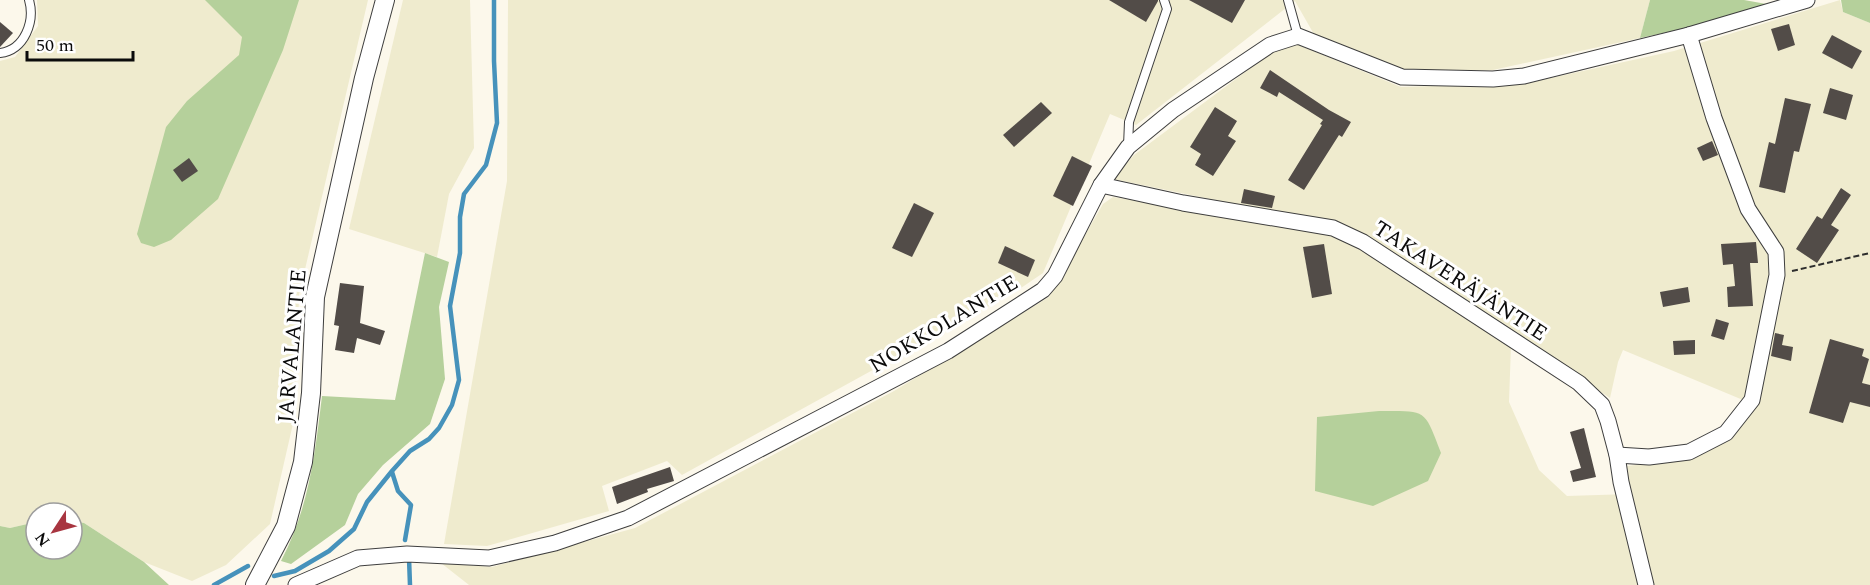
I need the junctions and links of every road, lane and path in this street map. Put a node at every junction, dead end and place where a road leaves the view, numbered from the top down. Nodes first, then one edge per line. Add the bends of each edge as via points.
1 (29, 0) edge
2 (385, 0) edge
3 (1164, 0) edge
4 (1288, 0) edge
5 (1807, 0) edge
6 (1689, 35) junction
7 (1298, 36) junction
8 (0, 53) edge
9 (1128, 147) junction
10 (1101, 184) junction
11 (1870, 253) edge
12 (1777, 275) junction
13 (1617, 455) junction
14 (255, 585) edge
15 (296, 585) edge
16 (1646, 585) edge

1 - 8 lane via 30,25 20,43
2 - 14 street, JARVALANTIE via 315,297 303,462 286,526
3 - 9 lane via 1167,9 1129,122
4 - 7 lane
5 - 6 street
6 - 7 street via 1524,76 1493,79 1402,77
6 - 12 street via 1748,209 1776,252
7 - 9 street, NOKKOLANTIE via 1270,45 1173,110
9 - 10 street, NOKKOLANTIE
10 - 13 street, TAKAVERÄJÄNTIE via 1183,203 1334,228 1363,242 1579,383 1602,405
10 - 15 street, NOKKOLANTIE via 1055,276 1043,290 948,351 628,518 555,543 489,558 407,554 358,558
11 - 12 path
12 - 13 street via 1752,400 1726,433 1689,452 1648,457
13 - 16 street, TAKAVERÄJÄNTIE

